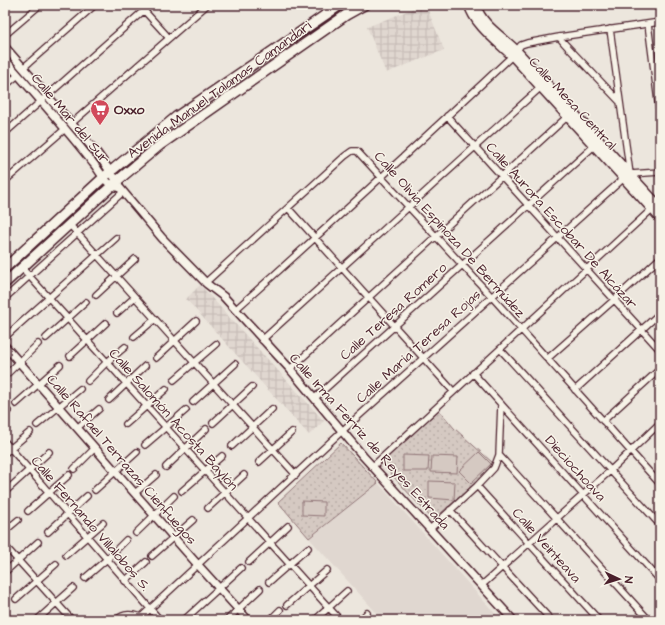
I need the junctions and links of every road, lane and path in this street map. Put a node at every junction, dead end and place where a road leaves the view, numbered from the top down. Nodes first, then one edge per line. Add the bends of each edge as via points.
1 (40, 5) edge
2 (95, 5) edge
3 (139, 5) edge
4 (150, 5) edge
5 (206, 5) edge
6 (340, 5) edge
7 (364, 5) edge
8 (469, 5) edge
9 (476, 5) edge
10 (144, 10) junction
11 (660, 22) edge
12 (648, 24) junction
13 (610, 29) junction
14 (5, 35) edge
15 (560, 36) junction
16 (169, 38) junction
17 (5, 47) edge
18 (514, 53) junction
19 (5, 60) edge
20 (23, 68) junction
21 (18, 75) junction
22 (5, 86) edge
23 (541, 87) junction
24 (48, 95) junction
25 (41, 101) junction
26 (619, 101) junction
27 (447, 116) junction
28 (568, 116) junction
29 (660, 117) edge
30 (72, 123) junction
31 (65, 128) junction
32 (5, 133) edge
33 (594, 146) junction
34 (475, 147) junction
35 (660, 172) edge
36 (107, 174) junction
37 (381, 176) junction
38 (502, 176) junction
39 (627, 176) junction
40 (5, 181) edge
41 (118, 187) junction
42 (528, 205) junction
43 (409, 207) junction
44 (288, 208) junction
45 (656, 208) edge
46 (660, 218) edge
47 (69, 224) junction
48 (77, 233) junction
49 (436, 236) junction
50 (558, 236) junction
51 (116, 238) dead end
52 (315, 238) junction
53 (97, 255) junction
54 (660, 258) edge
55 (135, 259) dead end
56 (462, 265) junction
57 (5, 268) edge
58 (22, 268) junction
59 (341, 268) junction
60 (586, 269) junction
61 (30, 276) junction
62 (116, 276) junction
63 (5, 283) edge
64 (205, 283) junction
65 (96, 295) dead end
66 (491, 296) junction
67 (49, 297) junction
68 (135, 297) junction
69 (369, 297) junction
70 (5, 298) edge
71 (614, 300) junction
72 (86, 302) dead end
73 (235, 310) junction
74 (117, 313) dead end
75 (660, 313) edge
76 (68, 319) junction
77 (155, 319) junction
78 (196, 321) dead end
79 (106, 323) dead end
80 (395, 326) junction
81 (520, 329) junction
82 (642, 330) junction
83 (5, 337) edge
84 (46, 338) dead end
85 (134, 338) dead end
86 (88, 340) junction
87 (262, 340) junction
88 (175, 342) junction
89 (38, 344) dead end
90 (216, 344) dead end
91 (5, 346) edge
92 (125, 347) dead end
93 (500, 349) junction
94 (660, 350) edge
95 (70, 356) dead end
96 (156, 358) dead end
97 (423, 358) junction
98 (547, 359) junction
99 (19, 362) junction
100 (107, 362) junction
101 (194, 363) junction
102 (235, 364) dead end
103 (60, 365) dead end
104 (145, 366) dead end
105 (290, 369) junction
106 (660, 369) edge
107 (473, 373) junction
108 (5, 376) edge
109 (174, 380) dead end
110 (88, 381) dead end
111 (39, 384) junction
112 (127, 384) junction
113 (213, 384) junction
114 (252, 387) dead end
115 (80, 389) dead end
116 (166, 389) dead end
117 (575, 390) junction
118 (453, 391) junction
119 (314, 398) junction
120 (109, 400) dead end
121 (193, 402) dead end
122 (16, 404) dead end
123 (501, 404) junction
124 (232, 405) junction
125 (147, 406) junction
126 (59, 407) junction
127 (99, 409) dead end
128 (272, 409) dead end
129 (186, 410) dead end
130 (603, 421) junction
131 (213, 423) dead end
132 (660, 423) edge
133 (126, 424) dead end
134 (37, 425) dead end
135 (166, 427) junction
136 (253, 427) junction
137 (77, 428) junction
138 (206, 429) dead end
139 (342, 431) junction
140 (30, 432) dead end
141 (292, 432) dead end
142 (5, 442) edge
143 (145, 445) dead end
144 (232, 446) dead end
145 (10, 448) junction
146 (95, 448) junction
147 (185, 449) junction
148 (272, 449) junction
149 (630, 451) junction
150 (49, 452) dead end
151 (137, 452) dead end
152 (5, 453) edge
153 (222, 456) dead end
154 (499, 456) junction
155 (259, 462) dead end
156 (372, 466) junction
157 (166, 467) dead end
158 (74, 468) dead end
159 (29, 470) junction
160 (205, 470) junction
161 (611, 470) junction
162 (116, 471) junction
163 (69, 474) dead end
164 (156, 475) dead end
165 (244, 475) dead end
166 (296, 475) junction
167 (659, 481) edge
168 (477, 486) junction
169 (95, 490) dead end
170 (182, 490) dead end
171 (6, 491) dead end
172 (224, 492) junction
173 (49, 493) junction
174 (135, 493) junction
175 (583, 494) junction
176 (87, 496) dead end
177 (174, 496) dead end
178 (208, 508) dead end
179 (450, 510) junction
180 (28, 511) dead end
181 (68, 514) junction
182 (154, 515) junction
183 (556, 518) junction
184 (248, 519) junction
185 (18, 520) dead end
186 (193, 520) dead end
187 (103, 523) dead end
188 (660, 525) edge
189 (288, 526) dead end
190 (430, 529) junction
191 (5, 531) edge
192 (48, 532) dead end
193 (136, 533) dead end
194 (87, 537) junction
195 (173, 537) junction
196 (126, 540) dead end
197 (38, 542) dead end
198 (529, 542) junction
199 (270, 543) junction
200 (5, 546) edge
201 (308, 548) dead end
202 (66, 555) dead end
203 (152, 556) dead end
204 (107, 559) junction
205 (18, 560) junction
206 (146, 562) dead end
207 (249, 562) dead end
208 (56, 564) dead end
209 (289, 564) junction
210 (198, 565) junction
211 (502, 566) junction
212 (241, 568) dead end
213 (327, 570) dead end
214 (5, 572) edge
215 (85, 578) dead end
216 (660, 580) edge
217 (125, 581) junction
218 (37, 582) junction
219 (269, 582) dead end
220 (482, 585) junction
221 (308, 586) junction
222 (73, 588) dead end
223 (219, 589) junction
224 (260, 589) dead end
225 (347, 591) dead end
226 (16, 599) dead end
227 (57, 603) junction
228 (287, 605) dead end
229 (329, 608) junction
230 (150, 610) junction
231 (239, 610) junction
232 (280, 610) dead end
233 (367, 613) dead end
234 (69, 619) edge
235 (141, 619) edge
236 (37, 620) edge
237 (116, 620) edge
238 (160, 620) edge
239 (184, 620) edge
240 (228, 620) edge
241 (248, 620) edge
242 (270, 620) edge
243 (314, 620) edge
244 (340, 620) edge
245 (360, 620) edge
246 (513, 620) edge
247 (550, 620) edge
248 (599, 620) edge
249 (649, 620) edge

1 - 14 street
2 - 20 street
3 - 10 street
4 - 10 street
5 - 16 street
6 - 36 main road, Avenida Manuel Talamas Camandari via 181,113
7 - 41 main road, Avenida Manuel Talamas Camandari via 160,145
8 - 18 main road, Calle Mesa Central via 476,19
9 - 18 main road, Calle Mesa Central via 488,25
10 - 16 street
10 - 24 street
11 - 12 street
12 - 13 street
12 - 29 street
13 - 15 street
13 - 26 street
15 - 18 street via 527,43
15 - 26 street
16 - 30 street
17 - 20 street, Calle Mar del Sur
18 - 23 main road, Calle Mesa Central
18 - 27 street
18 - 39 main road, Calle Mesa Central
19 - 21 street, Calle Mar del Sur
20 - 24 street, Calle Mar del Sur
21 - 22 street
21 - 25 street, Calle Mar del Sur
23 - 28 main road, Calle Mesa Central
23 - 34 street
24 - 25 street
24 - 30 street, Calle Mar del Sur
25 - 31 street, Calle Mar del Sur
25 - 32 street
26 - 39 street
27 - 34 street, Calle Aurora Escobar De Alcázar
27 - 37 street
28 - 33 main road, Calle Mesa Central
28 - 38 street
30 - 36 street, Calle Mar del Sur
31 - 36 street, Calle Mar del Sur
31 - 40 street
33 - 39 main road, Calle Mesa Central
33 - 42 street, Calle Teresa Romero
34 - 38 street, Calle Aurora Escobar De Alcázar
34 - 43 street
35 - 39 street
36 - 41 street, Calle Mar del Sur
36 - 57 main road, Avenida Manuel Talamas Camandari
37 - 43 street, Calle Olivia Espinoza De Bermúdez
37 - 44 street, Calle Olivia Espinoza De Bermúdez via 357,151 352,151
37 - 52 street
38 - 42 street, Calle Aurora Escobar De Alcázar
38 - 49 street
39 - 45 main road, Calle Mesa Central
39 - 50 street, Calle María Teresa Rojas
41 - 47 main road, Avenida Manuel Talamas Camandari
41 - 48 street
41 - 64 street, Calle Mar del Sur
42 - 50 street, Calle Aurora Escobar De Alcázar
42 - 56 street, Calle Teresa Romero
43 - 49 street, Calle Olivia Espinoza De Bermúdez
43 - 59 street
44 - 52 street
44 - 64 street, Calle Olivia Espinoza De Bermúdez
45 - 46 main road, Calle Mesa Central
45 - 60 street
47 - 48 street
47 - 58 main road, Avenida Manuel Talamas Camandari
48 - 53 street
48 - 61 street
49 - 56 street, Calle Olivia Espinoza De Bermúdez
49 - 69 street
50 - 60 street, Calle Aurora Escobar De Alcázar
50 - 66 street, Calle María Teresa Rojas
51 - 53 street
52 - 59 street
52 - 73 street
53 - 62 street
53 - 67 street
54 - 71 street
55 - 62 street
56 - 66 street, Calle Olivia Espinoza De Bermúdez
56 - 80 street, Calle Teresa Romero
58 - 61 street, Calle Salomón Acosta Baylón
58 - 63 main road, Avenida Manuel Talamas Camandari
59 - 69 street
59 - 87 street
60 - 71 street, Calle Aurora Escobar De Alcázar
60 - 81 street
61 - 67 street, Calle Salomón Acosta Baylón
61 - 70 street
62 - 65 street
62 - 68 street
64 - 73 street, Calle Irma Ferriz de Reyes Estrada via 224,296
66 - 81 street, Calle Olivia Espinoza De Bermúdez
66 - 97 street, Calle María Teresa Rojas
67 - 76 street, Calle Salomón Acosta Baylón
67 - 83 street
68 - 74 street
68 - 77 street
69 - 80 street
69 - 105 street
71 - 82 street, Calle Aurora Escobar De Alcázar
71 - 98 street
72 - 76 street
73 - 87 street, Calle Irma Ferriz de Reyes Estrada
75 - 82 street
76 - 84 street
76 - 86 street, Calle Salomón Acosta Baylón
77 - 85 street
77 - 88 street
78 - 88 street
79 - 86 street
80 - 97 street
80 - 119 street, Calle Teresa Romero
81 - 93 street
81 - 98 street, Calle Olivia Espinoza De Bermúdez
82 - 94 street, Calle Aurora Escobar De Alcázar
82 - 117 street
86 - 95 street
86 - 100 street, Calle Salomón Acosta Baylón
87 - 105 street, Calle Irma Ferriz de Reyes Estrada
88 - 96 street
88 - 101 street
89 - 99 street
90 - 101 street
91 - 99 street, Calle Rafael Terrazas Cienfuegos
92 - 100 street
93 - 107 street
93 - 161 street
97 - 118 street
97 - 139 street, Calle María Teresa Rojas
98 - 117 street, Calle Olivia Espinoza De Bermúdez
99 - 108 street
99 - 111 street, Calle Rafael Terrazas Cienfuegos
100 - 110 street
100 - 112 street, Calle Salomón Acosta Baylón
101 - 109 street
101 - 113 street
102 - 113 street
103 - 111 street
104 - 112 street
105 - 119 street, Calle Irma Ferriz de Reyes Estrada
106 - 130 street
107 - 118 street
107 - 123 street, Dieciochoava
111 - 122 street
111 - 126 street, Calle Rafael Terrazas Cienfuegos
112 - 120 street
112 - 125 street, Calle Salomón Acosta Baylón
113 - 121 street
113 - 124 street
114 - 124 street
115 - 126 street
116 - 125 street
117 - 130 street, Calle Olivia Espinoza De Bermúdez
118 - 156 street
119 - 139 street, Calle Irma Ferriz de Reyes Estrada
123 - 154 street, Calle Irma Ferriz de Reyes Estrada
123 - 175 street, Dieciochoava
124 - 131 street
124 - 136 street
125 - 133 street
125 - 135 street, Calle Salomón Acosta Baylón
126 - 134 street
126 - 137 street, Calle Rafael Terrazas Cienfuegos
127 - 137 street
128 - 136 street
129 - 135 street
130 - 149 street, Calle Olivia Espinoza De Bermúdez
132 - 149 street
135 - 143 street
135 - 147 street, Calle Salomón Acosta Baylón
136 - 144 street
136 - 148 street
137 - 146 street, Calle Rafael Terrazas Cienfuegos
138 - 147 street
139 - 156 street, Calle Irma Ferriz de Reyes Estrada
139 - 166 street, Calle María Teresa Rojas
140 - 145 street
141 - 148 street
142 - 145 street, Calle Fernando Villalobos S.
145 - 152 street
145 - 159 street, Calle Fernando Villalobos S.
146 - 158 street
146 - 162 street, Calle Rafael Terrazas Cienfuegos
147 - 157 street
147 - 160 street, Calle Salomón Acosta Baylón
148 - 155 street
148 - 166 street
149 - 161 street
149 - 167 street, Calle Olivia Espinoza De Bermúdez
150 - 159 street
151 - 162 street
153 - 160 street
154 - 168 street, Calle Irma Ferriz de Reyes Estrada via 494,468
154 - 183 street
156 - 190 street, Calle Irma Ferriz de Reyes Estrada
159 - 171 street
159 - 173 street, Calle Fernando Villalobos S.
160 - 170 street
160 - 172 street, Calle Salomón Acosta Baylón
161 - 175 street
161 - 188 street
162 - 169 street
162 - 174 street, Calle Rafael Terrazas Cienfuegos
163 - 173 street
164 - 174 street
165 - 172 street
166 - 184 street, Calle María Teresa Rojas
168 - 179 street, Calle Irma Ferriz de Reyes Estrada
168 - 198 street, Calle Veinteava
172 - 178 street
172 - 184 street, Calle Salomón Acosta Baylón
173 - 180 street
173 - 181 street, Calle Fernando Villalobos S.
174 - 182 street, Calle Rafael Terrazas Cienfuegos
175 - 183 street
175 - 216 street, Dieciochoava
176 - 181 street
177 - 182 street
179 - 190 street, Calle Irma Ferriz de Reyes Estrada
179 - 211 street
181 - 192 street
181 - 194 street, Calle Fernando Villalobos S.
182 - 193 street
182 - 195 street, Calle Rafael Terrazas Cienfuegos
183 - 198 street
183 - 249 street
184 - 199 street, Calle Salomón Acosta Baylón
184 - 210 street, Calle María Teresa Rojas
185 - 191 street
186 - 195 street
187 - 194 street
189 - 199 street
190 - 220 street, Calle Irma Ferriz de Reyes Estrada
194 - 202 street
194 - 204 street, Calle Fernando Villalobos S.
195 - 203 street
195 - 210 street, Calle Rafael Terrazas Cienfuegos
196 - 204 street
197 - 205 street
198 - 211 street
198 - 248 street, Calle Veinteava
199 - 207 street
199 - 209 street, Calle Salomón Acosta Baylón
200 - 205 street
201 - 209 street
204 - 215 street
204 - 217 street, Calle Fernando Villalobos S.
205 - 214 street
205 - 218 street
206 - 217 street
208 - 218 street
209 - 219 street
209 - 221 street, Calle Salomón Acosta Baylón
210 - 223 street, Calle Rafael Terrazas Cienfuegos
210 - 230 street, Calle María Teresa Rojas
211 - 220 street
211 - 247 street
212 - 223 street
213 - 221 street
217 - 230 street, Calle Fernando Villalobos S.
218 - 226 street
218 - 227 street
220 - 246 street, Calle Irma Ferriz de Reyes Estrada
221 - 228 street
221 - 229 street, Calle Salomón Acosta Baylón
222 - 227 street
223 - 231 street, Calle Rafael Terrazas Cienfuegos
223 - 239 street
224 - 231 street
225 - 229 street
227 - 234 street
227 - 236 street
229 - 243 street
229 - 244 street, Calle Salomón Acosta Baylón
230 - 235 street, Calle María Teresa Rojas
230 - 238 street, Calle Fernando Villalobos S.
231 - 240 street
231 - 241 street, Calle Rafael Terrazas Cienfuegos
232 - 242 street
233 - 245 street
235 - 237 street via 128,614

